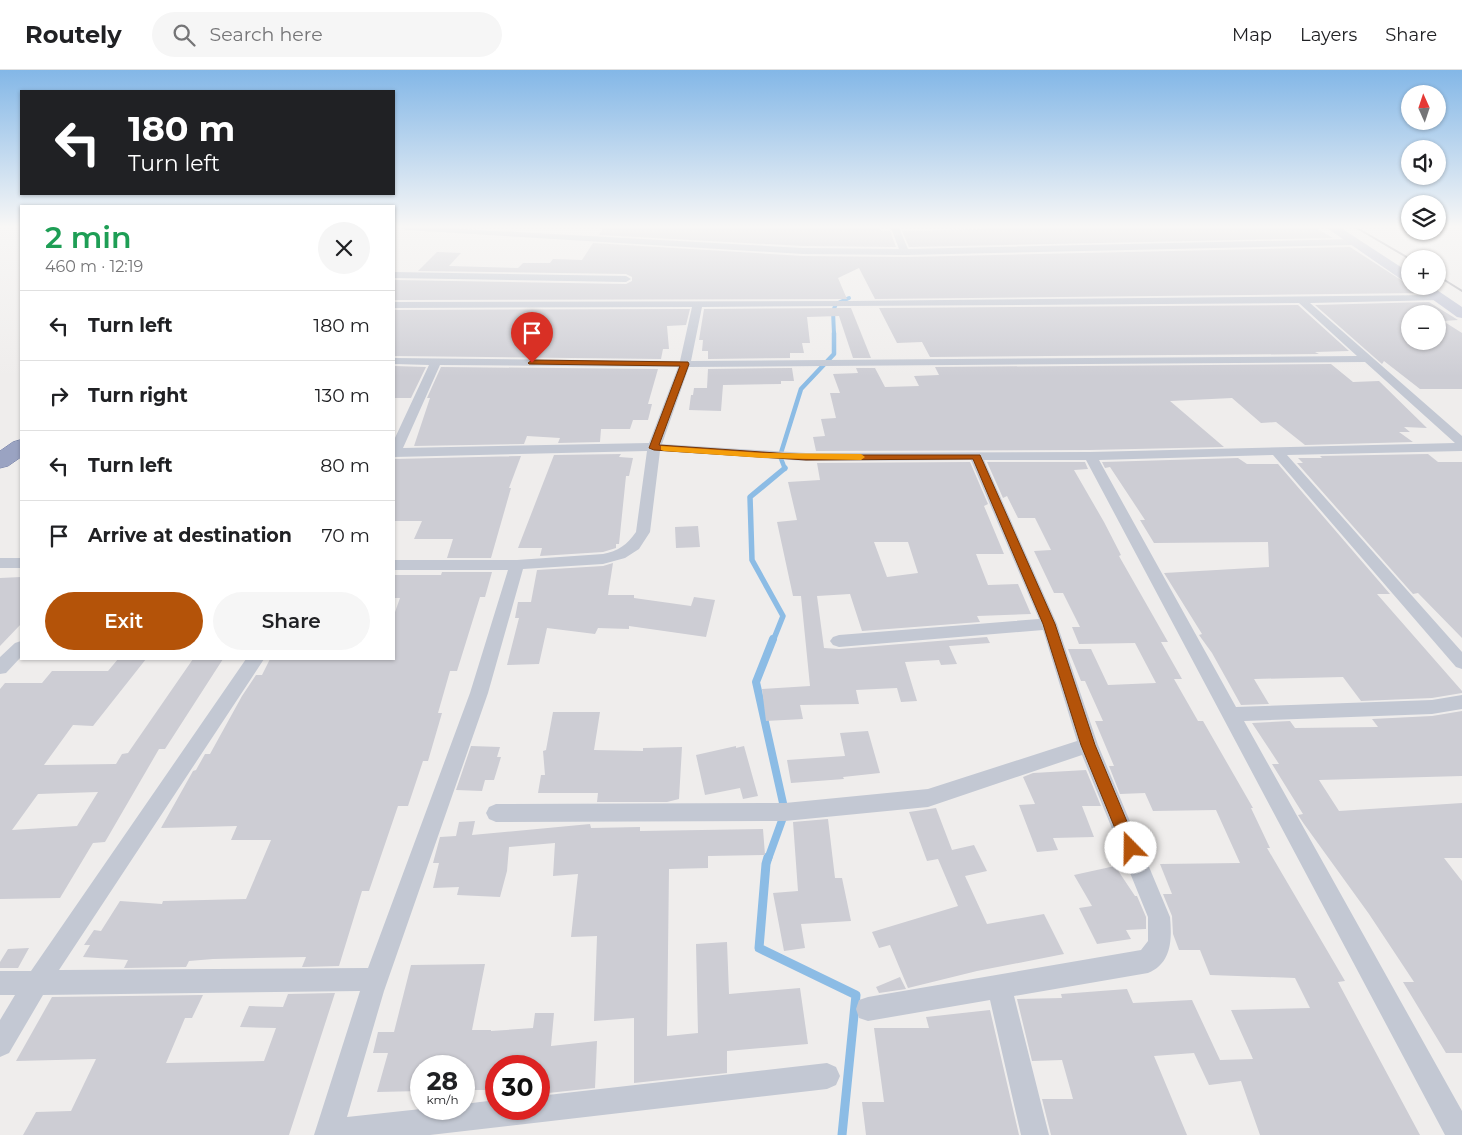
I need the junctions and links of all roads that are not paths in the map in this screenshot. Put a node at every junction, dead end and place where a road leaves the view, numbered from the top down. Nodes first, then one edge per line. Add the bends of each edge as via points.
1 (551, 278) edge
2 (626, 279) dead end
3 (1434, 295) edge
4 (1438, 298) junction
5 (1301, 300) junction
6 (395, 305) edge
7 (697, 305) junction
8 (1462, 314) edge
9 (1368, 360) junction
10 (395, 361) edge
11 (436, 362) junction
12 (685, 364) junction
13 (20, 432) edge
14 (1462, 443) edge
15 (0, 445) edge
16 (1462, 447) edge
17 (20, 448) edge
18 (654, 448) junction
19 (395, 451) edge
20 (395, 453) edge
21 (1278, 453) junction
22 (1090, 456) junction
23 (976, 457) junction
24 (0, 461) edge
25 (0, 563) edge
26 (20, 563) edge
27 (395, 565) edge
28 (517, 565) junction
29 (1049, 624) junction
30 (839, 641) dead end
31 (20, 648) edge
32 (254, 660) edge
33 (1462, 663) edge
34 (0, 668) edge
35 (1462, 702) edge
36 (1230, 714) junction
37 (1088, 745) junction
38 (496, 813) dead end
39 (366, 979) dead end
40 (0, 983) edge
41 (36, 984) junction
42 (999, 986) junction
43 (868, 1009) dead end
44 (0, 1044) edge
45 (828, 1076) dead end
46 (550, 1108) edge
47 (485, 1115) edge
48 (328, 1134) edge
49 (1035, 1135) edge
50 (1460, 1135) edge

1 - 2 street
3 - 4 main road
4 - 5 street
4 - 8 main road
5 - 7 street
5 - 9 street
6 - 7 street
7 - 12 street
9 - 12 street
9 - 14 street
10 - 11 street
11 - 12 street
11 - 19 street
12 - 18 street
13 - 15 highway
16 - 21 street
17 - 24 highway
18 - 20 street
18 - 23 street via 806,458
18 - 28 street via 643,532 634,546 603,560
21 - 22 street
21 - 33 street
22 - 23 street
22 - 36 street
23 - 29 street
25 - 26 street
27 - 28 street
28 - 48 street via 480,693 372,991
29 - 30 street
29 - 37 street
31 - 34 street
32 - 41 street
35 - 36 street via 1432,707
36 - 50 street
37 - 38 street via 928,798 785,812
37 - 42 street via 1159,917 1160,944 1148,961
39 - 41 street
40 - 41 street
41 - 44 street
42 - 43 street
42 - 49 street
45 - 46 street
47 - 48 street

